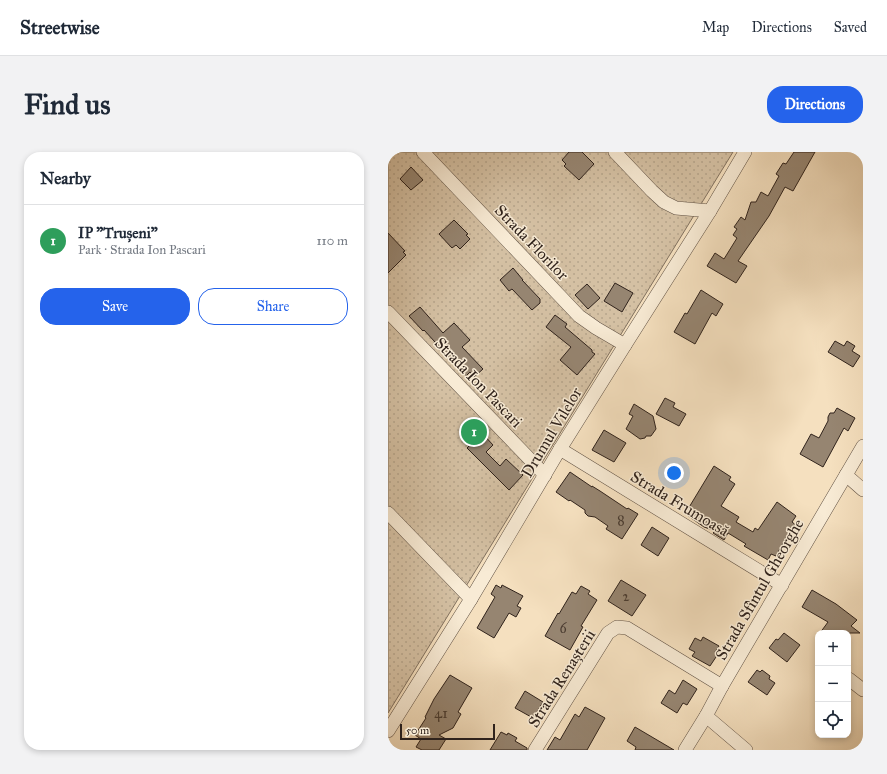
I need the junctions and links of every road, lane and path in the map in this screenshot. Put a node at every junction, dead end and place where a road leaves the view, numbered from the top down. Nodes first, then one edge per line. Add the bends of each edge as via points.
1 (423, 152) edge
2 (615, 152) edge
3 (745, 152) edge
4 (710, 211) junction
5 (388, 312) edge
6 (625, 345) junction
7 (863, 446) edge
8 (560, 449) junction
9 (545, 475) junction
10 (846, 475) junction
11 (863, 490) edge
12 (388, 513) edge
13 (782, 585) junction
14 (471, 599) junction
15 (851, 681) edge
16 (722, 686) junction
17 (863, 690) edge
18 (706, 716) junction
19 (389, 727) edge
20 (535, 750) edge
21 (685, 750) edge
22 (746, 750) edge

1 - 6 street, Strada Florilor via 579,316
2 - 4 street via 664,202 676,208
3 - 4 street, Drumul Vilelor
4 - 6 street, Drumul Vilelor
5 - 9 street, Strada Ion Pascari
6 - 8 street, Drumul Vilelor
7 - 10 street, Strada Sfîntul Gheorghe
8 - 9 street, Drumul Vilelor
8 - 13 street, Strada Frumoasă
9 - 14 street, Drumul Vilelor
10 - 11 street
10 - 13 street, Strada Sfîntul Gheorghe
12 - 14 street
13 - 16 street, Strada Sfîntul Gheorghe
14 - 19 street, Drumul Vilelor
15 - 17 street
16 - 18 street, Strada Sfîntul Gheorghe
16 - 20 street, Strada Renașterii via 627,628 618,627 608,633
18 - 21 street, Strada Sfîntul Gheorghe
18 - 22 street

